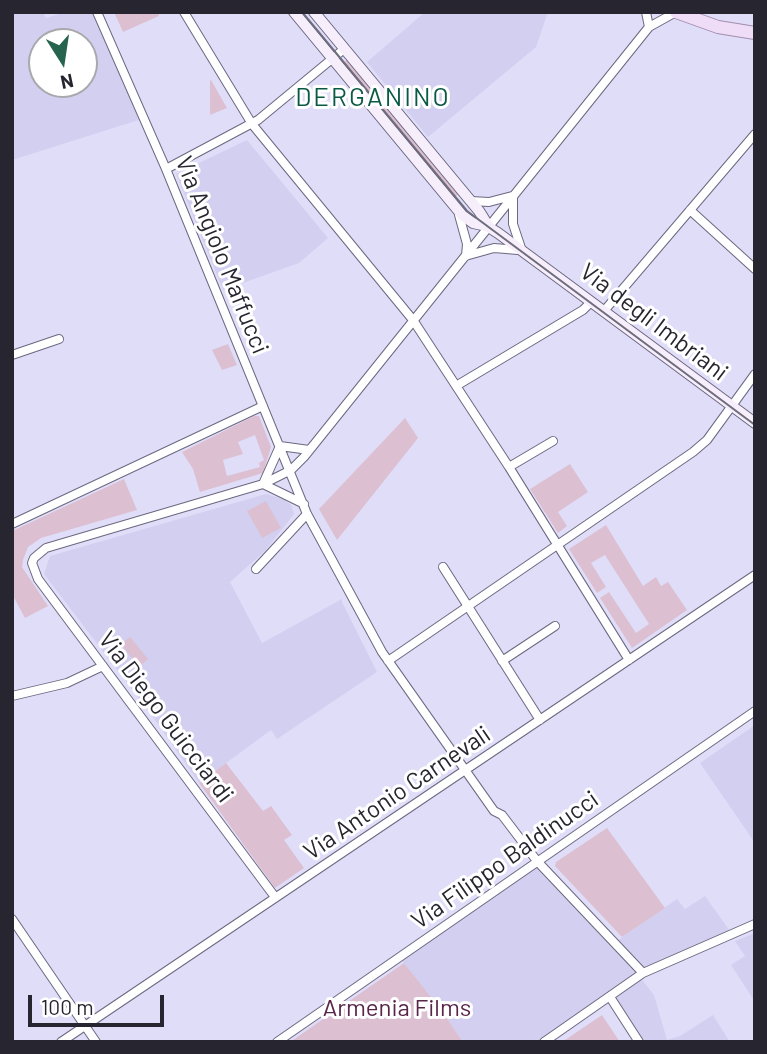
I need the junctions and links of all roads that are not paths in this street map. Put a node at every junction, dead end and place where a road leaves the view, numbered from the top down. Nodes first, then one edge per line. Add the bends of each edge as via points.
1 (97, 12) edge
2 (184, 12) edge
3 (294, 12) edge
4 (314, 12) edge
5 (646, 12) edge
6 (676, 12) edge
7 (649, 27) junction
8 (755, 33) edge
9 (344, 49) junction
10 (332, 59) junction
11 (252, 124) junction
12 (755, 134) edge
13 (166, 169) junction
14 (514, 194) junction
15 (468, 198) junction
16 (454, 208) junction
17 (690, 210) junction
18 (489, 227) junction
19 (528, 255) junction
20 (464, 259) junction
21 (755, 269) edge
22 (591, 302) junction
23 (604, 311) junction
24 (413, 320) junction
25 (59, 339) dead end
26 (12, 355) edge
27 (755, 374) edge
28 (456, 387) junction
29 (263, 406) junction
30 (732, 406) junction
31 (755, 423) edge
32 (553, 441) dead end
33 (280, 446) junction
34 (309, 450) junction
35 (509, 467) junction
36 (291, 470) junction
37 (263, 484) junction
38 (304, 505) junction
39 (307, 514) junction
40 (12, 524) edge
41 (558, 544) junction
42 (443, 567) dead end
43 (256, 569) dead end
44 (755, 575) edge
45 (467, 607) junction
46 (555, 625) dead end
47 (629, 660) junction
48 (388, 661) junction
49 (502, 661) junction
50 (103, 666) junction
51 (12, 696) edge
52 (755, 711) edge
53 (540, 720) junction
54 (464, 771) junction
55 (537, 861) junction
56 (275, 897) junction
57 (12, 919) edge
58 (755, 924) edge
59 (643, 973) junction
60 (610, 997) junction
61 (85, 1026) junction
62 (61, 1042) edge
63 (96, 1042) edge
64 (277, 1042) edge
65 (544, 1042) edge
66 (639, 1042) edge

1 - 13 street, Via Angiolo Maffucci
2 - 11 street
3 - 10 street, Via degli Imbriani
4 - 9 street, Via degli Imbriani
5 - 7 street
6 - 7 street
6 - 8 main road
7 - 14 street
9 - 10 street
9 - 15 street, Via degli Imbriani
10 - 11 street
10 - 16 street, Via degli Imbriani
11 - 13 street
11 - 24 street
12 - 17 street
13 - 29 street, Via Angiolo Maffucci
14 - 15 street via 489,202
14 - 18 street
14 - 19 street, Via degli Imbriani via 514,229
15 - 18 street, Via degli Imbriani
16 - 18 street, Via degli Imbriani via 470,222
16 - 20 street, Via degli Imbriani via 465,234
17 - 21 street
17 - 23 street
18 - 19 street, Via degli Imbriani
18 - 20 street
19 - 20 street, Via degli Imbriani via 494,248
19 - 22 street, Via degli Imbriani
20 - 24 street
22 - 23 street, Via degli Imbriani
22 - 28 street
23 - 30 street, Via degli Imbriani
24 - 28 street
24 - 34 street
25 - 26 street
27 - 30 street
28 - 35 street
29 - 33 street, Via Angiolo Maffucci
29 - 40 street
30 - 31 street, Via degli Imbriani
30 - 41 street via 693,452
32 - 35 street
33 - 34 street
33 - 36 street, Via Angiolo Maffucci
33 - 37 street
34 - 36 street
35 - 41 street
36 - 37 street
36 - 38 street, Via Angiolo Maffucci
37 - 38 street
37 - 50 street, Via Diego Guicciardi via 46,548 34,558 38,579
38 - 39 street, Via Angiolo Maffucci
39 - 43 street
39 - 48 street, Via Angiolo Maffucci
41 - 45 street
41 - 47 street
42 - 45 street
44 - 47 street, Via Antonio Carnevali
45 - 48 street
45 - 49 street
46 - 49 street
47 - 53 street, Via Antonio Carnevali
48 - 54 street, Via Angiolo Maffucci
49 - 53 street
50 - 51 street via 66,683
50 - 56 street, Via Diego Guicciardi
52 - 55 street, Via Filippo Baldinucci
53 - 54 street, Via Antonio Carnevali
54 - 55 street, Via Angiolo Maffucci
54 - 56 street, Via Antonio Carnevali
55 - 59 street, Via Angiolo Maffucci
55 - 64 street, Via Filippo Baldinucci
56 - 61 street, Via Antonio Carnevali
57 - 61 street
58 - 59 street
59 - 60 street
60 - 65 street
60 - 66 street
61 - 62 street, Via Antonio Carnevali
61 - 63 street

